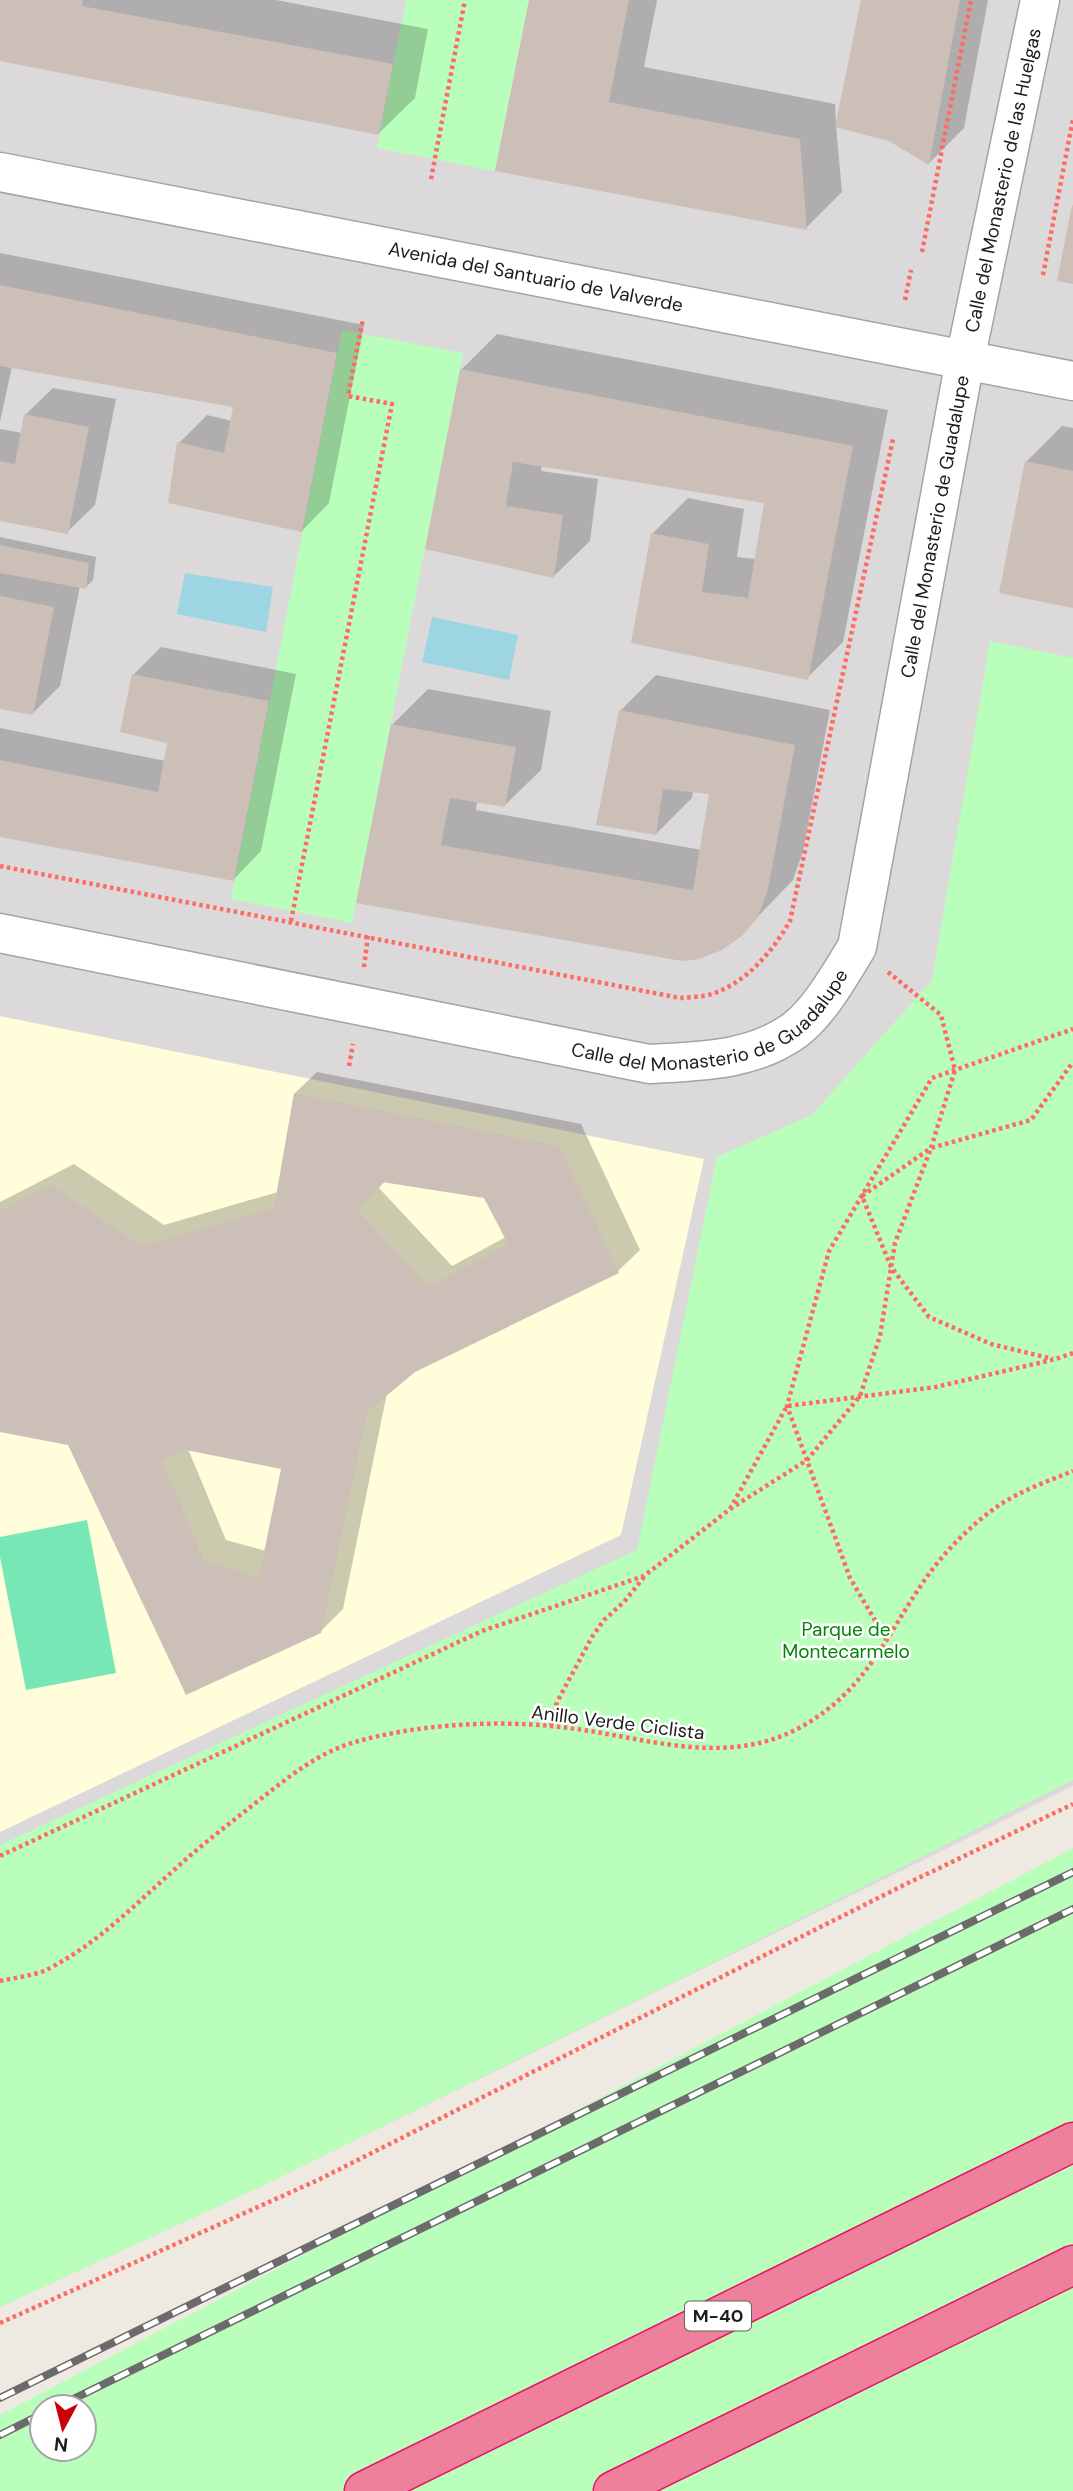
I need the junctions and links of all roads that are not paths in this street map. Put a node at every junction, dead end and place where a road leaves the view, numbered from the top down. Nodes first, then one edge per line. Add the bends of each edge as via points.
1 (1040, 0) edge
2 (0, 172) edge
3 (965, 360) junction
4 (1073, 381) edge
5 (0, 933) edge
6 (1073, 2142) edge
7 (1073, 2265) edge
8 (364, 2491) edge
9 (612, 2491) edge

1 - 3 street, Calle del Monasterio de las Huelgas
2 - 3 street, Avenida del Santuario de Valverde
3 - 4 street, Avenida del Santuario de Valverde
3 - 5 street, Calle del Monasterio de Guadalupe via 857,947 832,989 796,1029 758,1050 711,1061 649,1064
6 - 8 highway, M-40
7 - 9 highway

